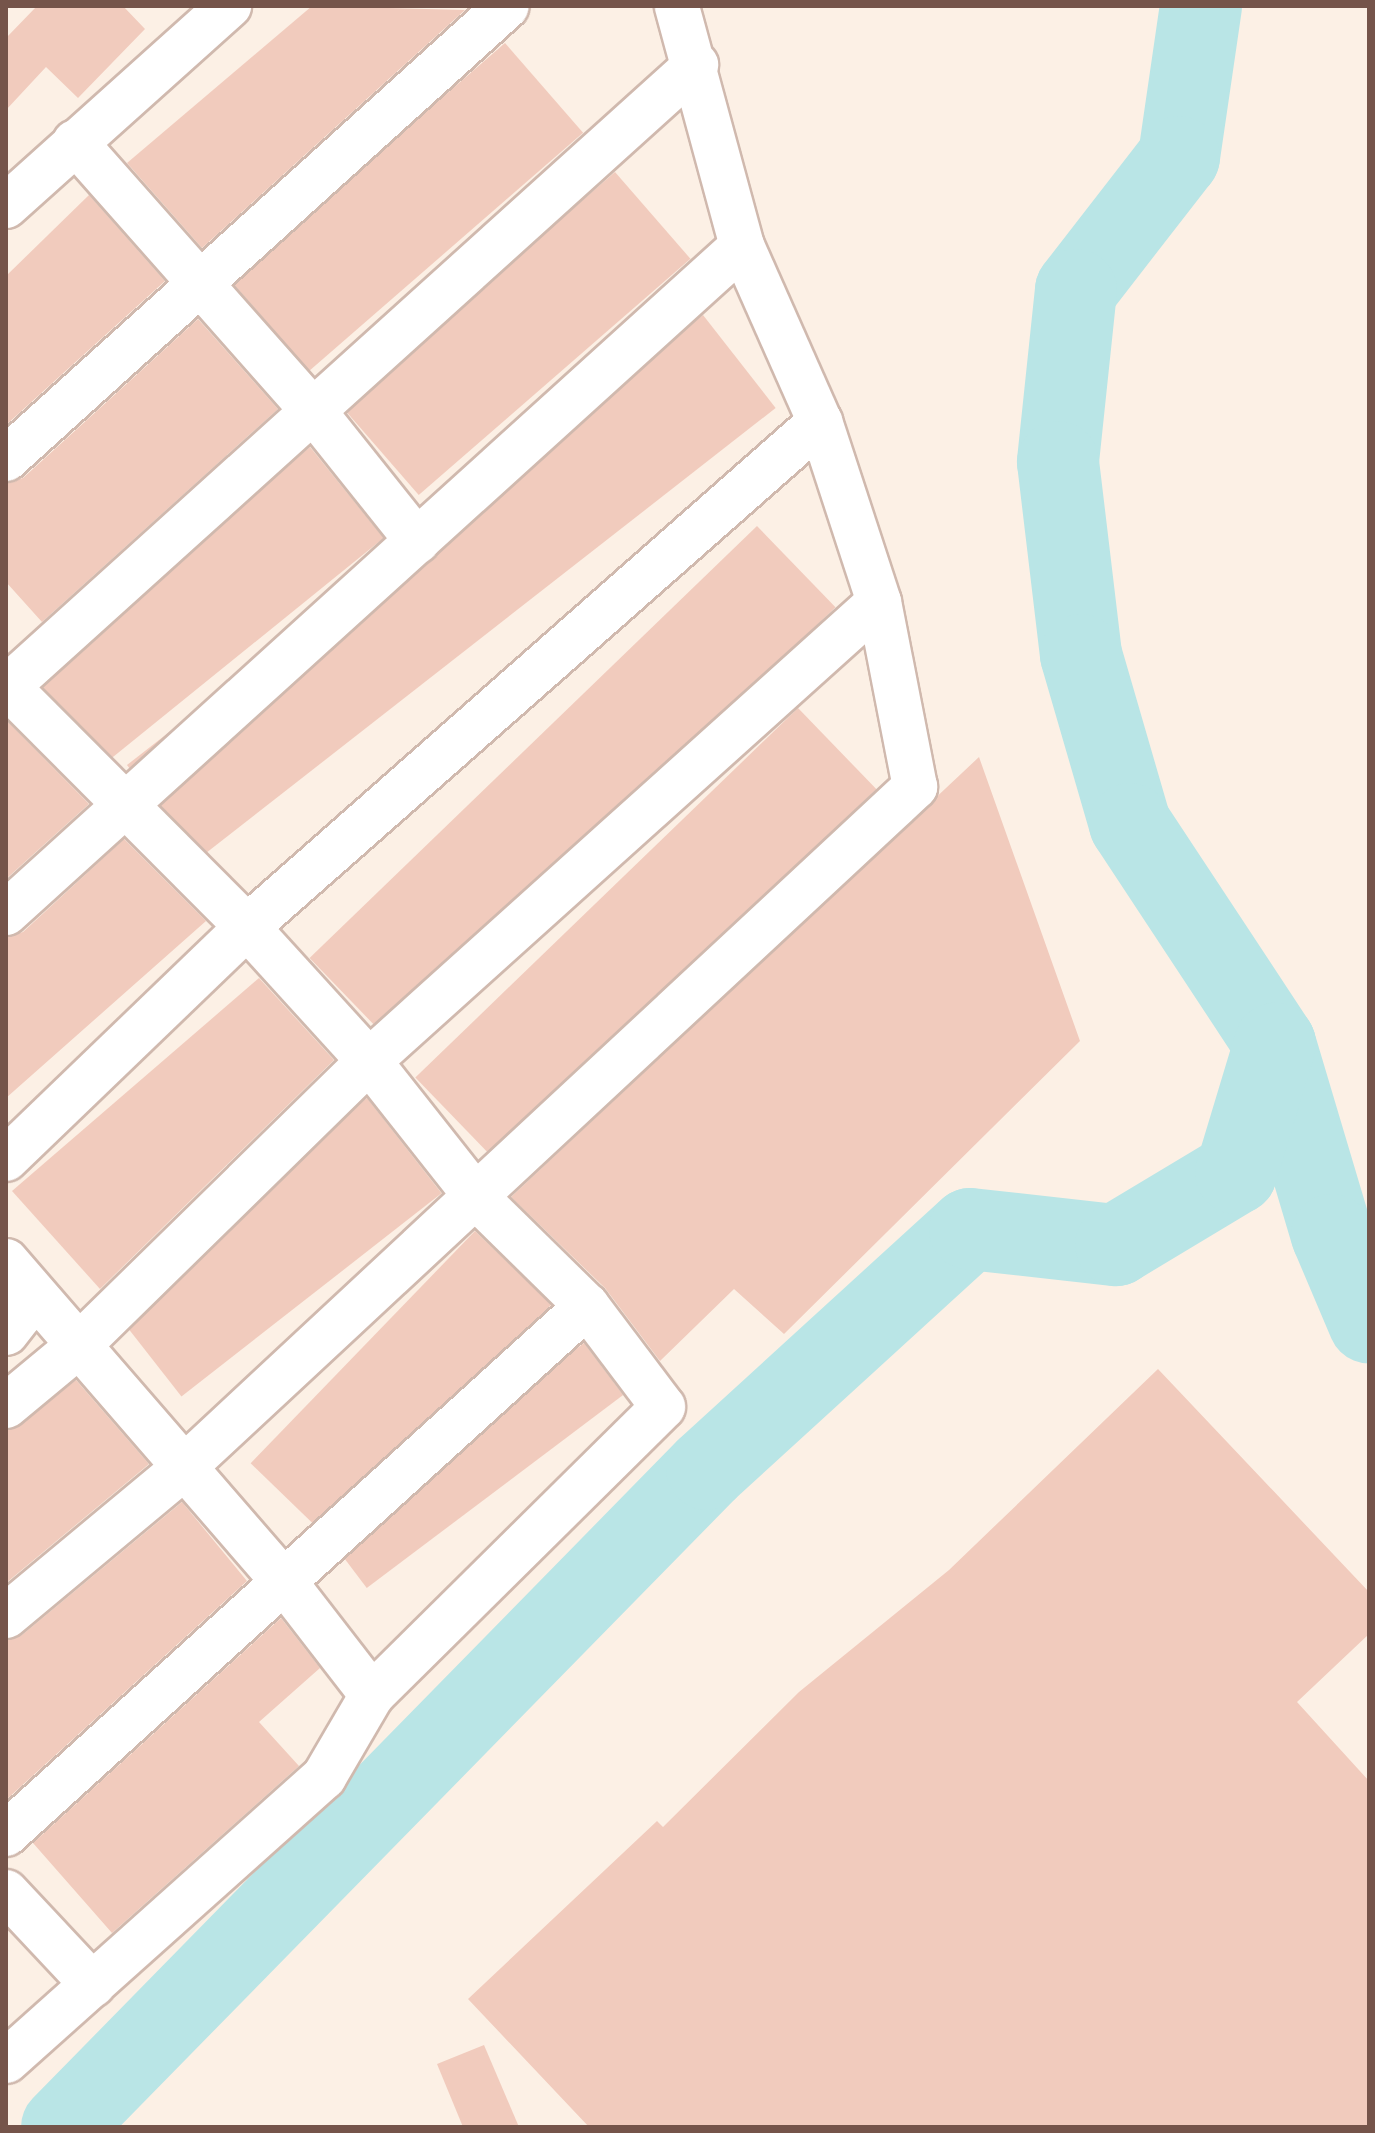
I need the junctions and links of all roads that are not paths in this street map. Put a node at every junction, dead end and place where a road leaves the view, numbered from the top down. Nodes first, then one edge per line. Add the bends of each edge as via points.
1 (229, 6) edge
2 (507, 6) edge
3 (677, 6) edge
4 (696, 65) junction
5 (75, 142) junction
6 (6, 206) edge
7 (742, 246) junction
8 (199, 282) junction
9 (315, 413) junction
10 (820, 422) junction
11 (6, 459) edge
12 (417, 541) junction
13 (879, 602) junction
14 (6, 686) edge
15 (124, 807) junction
16 (6, 913) edge
17 (247, 927) junction
18 (369, 1061) junction
19 (6, 1159) edge
20 (478, 1199) junction
21 (6, 1261) edge
22 (6, 1292) edge
23 (587, 1306) junction
24 (6, 1333) edge
25 (77, 1347) junction
26 (6, 1406) edge
27 (181, 1470) junction
28 (287, 1585) junction
29 (6, 1616) edge
30 (372, 1695) junction
31 (6, 1834) edge
32 (6, 1892) edge
33 (93, 1985) junction
34 (6, 2061) edge

1 - 5 street
2 - 8 street
3 - 4 street
4 - 7 street
4 - 9 street
5 - 6 street
5 - 8 street
7 - 10 street
7 - 12 street
8 - 9 street
8 - 11 street
9 - 12 street
9 - 14 street
10 - 13 street
10 - 17 street
12 - 15 street
13 - 18 street
13 - 20 street via 915,787
14 - 15 street
15 - 16 street
15 - 17 street
17 - 18 street
17 - 19 street
18 - 20 street
18 - 25 street
20 - 23 street
20 - 27 street
21 - 25 street
22 - 24 street via 21,1314
23 - 28 street
23 - 30 street via 663,1407
25 - 26 street
25 - 27 street
27 - 28 street
27 - 29 street
28 - 30 street
28 - 31 street
30 - 33 street via 324,1777
32 - 33 street
33 - 34 street

